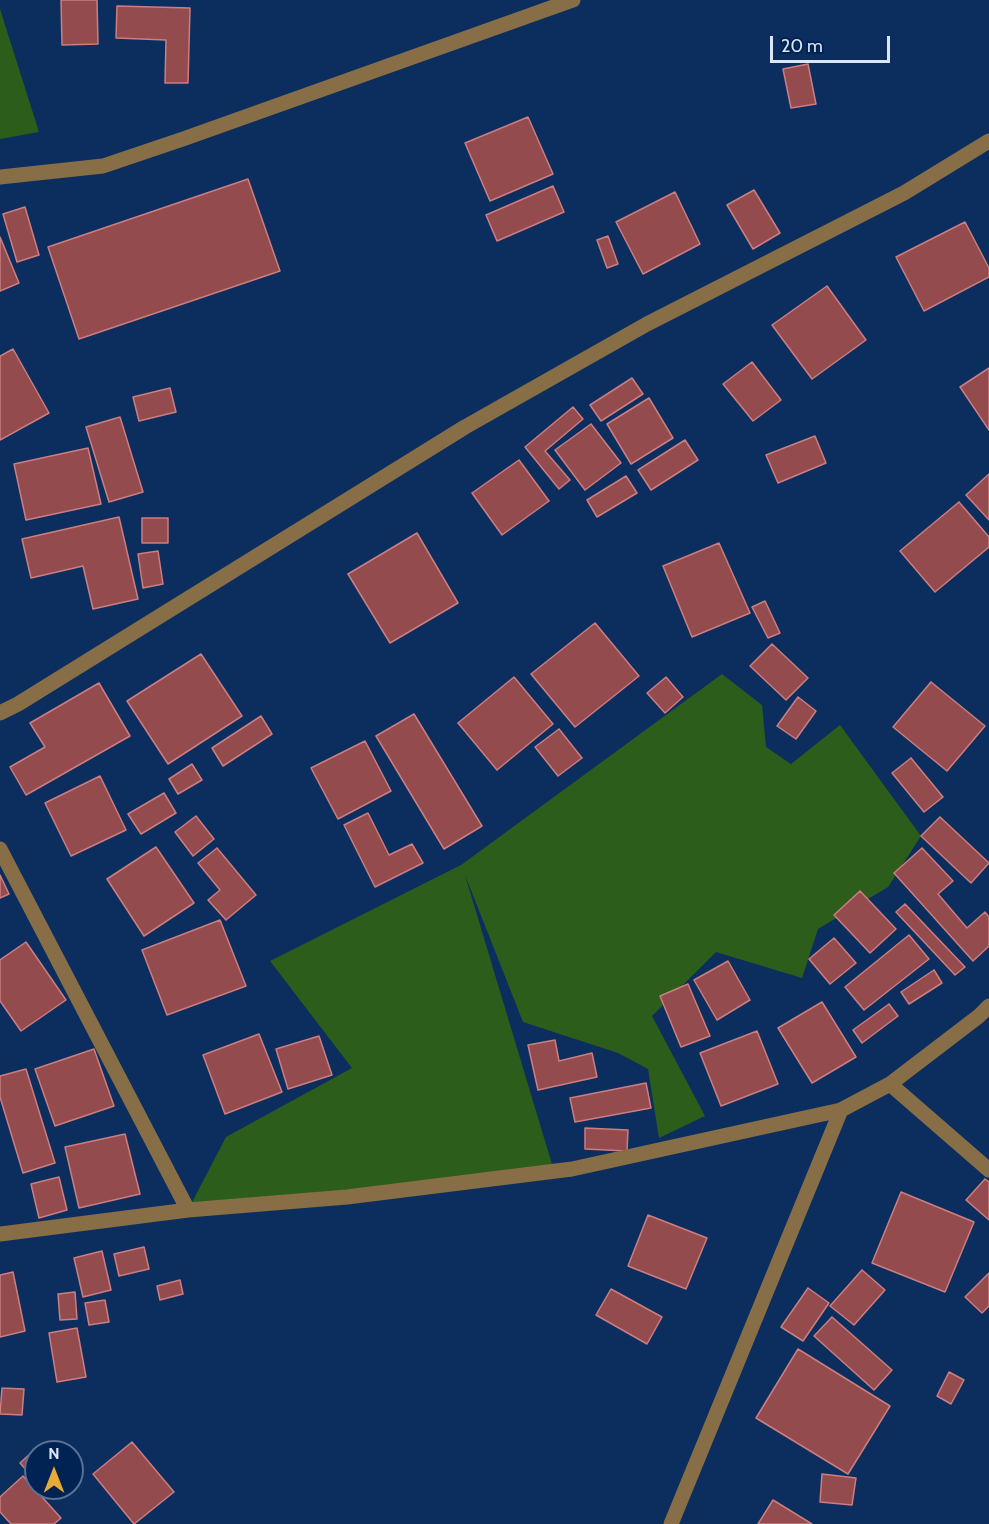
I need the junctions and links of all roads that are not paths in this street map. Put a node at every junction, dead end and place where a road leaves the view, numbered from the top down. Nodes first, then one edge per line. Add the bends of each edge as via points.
1 (573, 0) edge
2 (989, 141) edge
3 (0, 177) edge
4 (0, 713) edge
5 (0, 849) edge
6 (989, 1006) edge
7 (890, 1084) junction
8 (841, 1110) junction
9 (989, 1170) edge
10 (188, 1210) junction
11 (0, 1234) edge
12 (671, 1524) edge

1 - 3 street via 103,166
2 - 4 street via 904,193 646,324 465,427
5 - 10 street
6 - 7 street
7 - 8 street
7 - 9 street
8 - 10 street via 572,1169 347,1197
8 - 12 street
10 - 11 street

